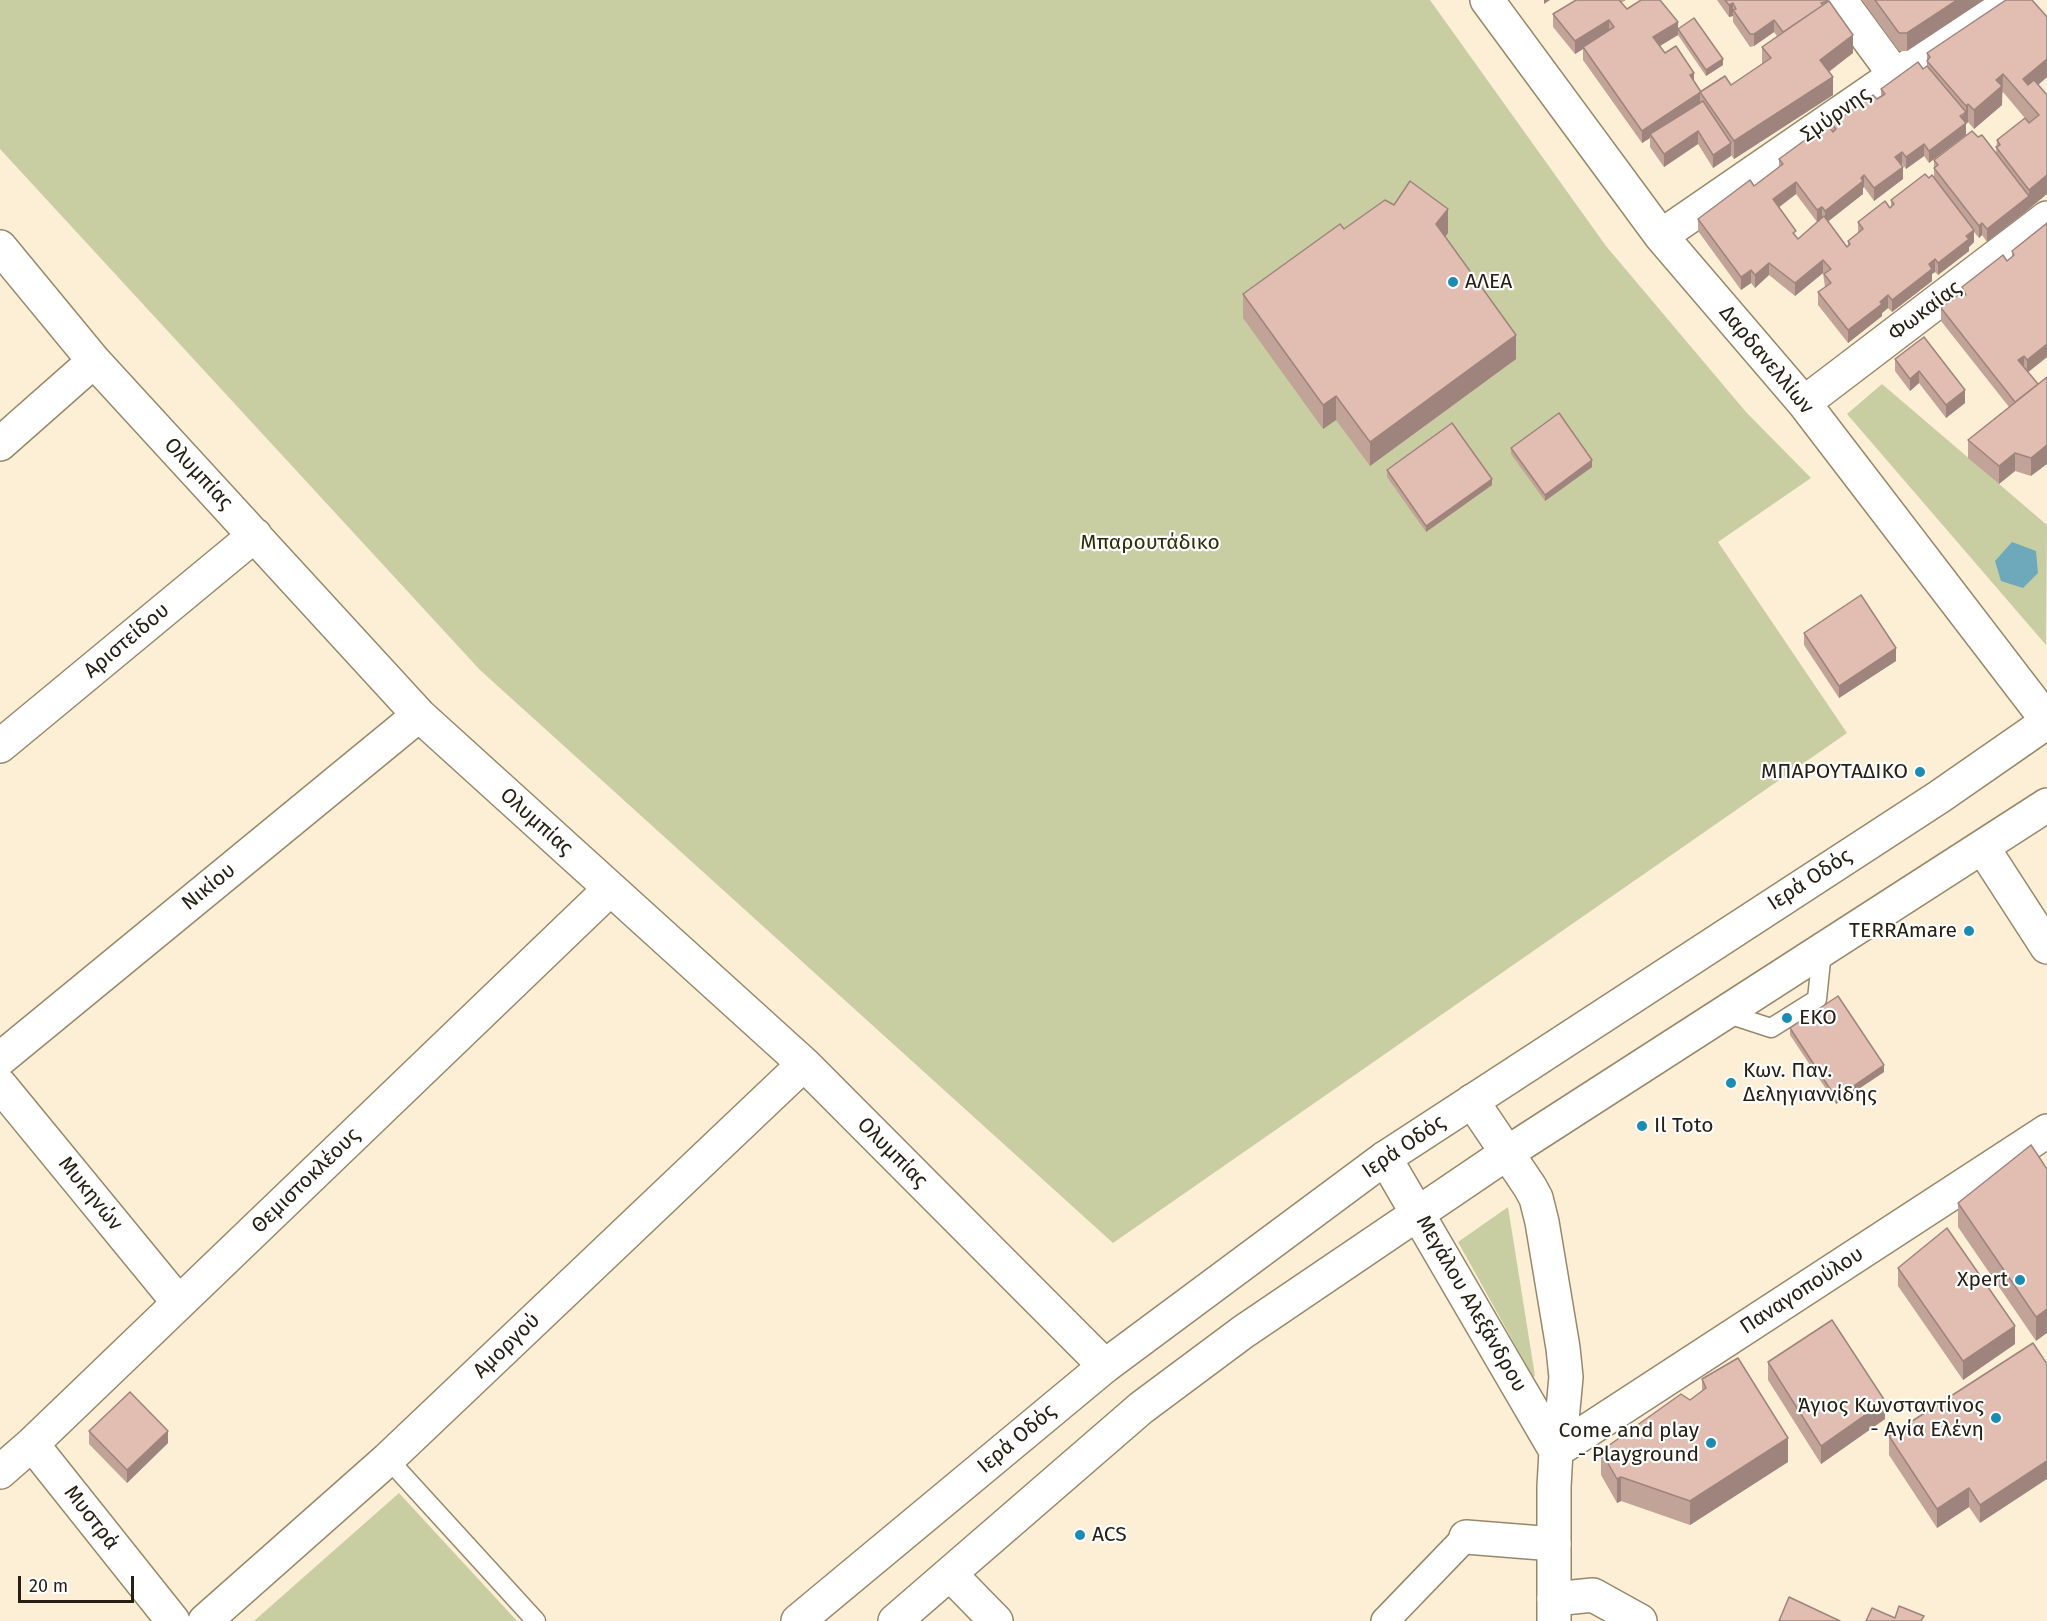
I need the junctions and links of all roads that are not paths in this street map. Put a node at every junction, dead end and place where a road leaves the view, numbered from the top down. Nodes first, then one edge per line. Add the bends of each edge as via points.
1 (1487, 0) edge
2 (1840, 0) edge
3 (2015, 0) edge
4 (1894, 75) junction
5 (2047, 218) edge
6 (1661, 236) junction
7 (0, 247) edge
8 (94, 361) junction
9 (1804, 403) junction
10 (0, 444) edge
11 (255, 535) junction
12 (418, 715) junction
13 (2047, 721) edge
14 (0, 746) edge
15 (2047, 805) edge
16 (1983, 848) junction
17 (610, 889) junction
18 (2047, 947) edge
19 (0, 1059) edge
20 (804, 1064) junction
21 (0, 1085) edge
22 (1472, 1101) junction
23 (2047, 1131) edge
24 (1507, 1153) junction
25 (1385, 1158) junction
26 (1418, 1213) junction
27 (179, 1303) junction
28 (1106, 1366) junction
29 (32, 1444) junction
30 (1556, 1451) junction
31 (388, 1459) junction
32 (0, 1472) edge
33 (1466, 1537) joint
34 (1554, 1544) junction
35 (950, 1574) junction
36 (1554, 1610) edge
37 (173, 1621) edge
38 (205, 1621) edge
39 (536, 1621) edge
40 (798, 1621) edge
41 (895, 1621) edge
42 (996, 1621) edge
43 (1385, 1621) edge
44 (1640, 1621) edge

1 - 6 street, Δαρδανελλίων
2 - 4 street
3 - 4 street, Σμύρνης
4 - 6 street, Σμύρνης
5 - 9 street, Φωκαίας
6 - 9 street, Δαρδανελλίων
7 - 8 street, Ολυμπίας
8 - 10 street
8 - 11 street, Ολυμπίας
9 - 13 street, Δαρδανελλίων
11 - 12 street, Ολυμπίας
11 - 14 street, Αριστείδου
12 - 17 street, Ολυμπίας
12 - 19 street, Νικίου
13 - 22 street, Ιερά Οδός via 1939,797
15 - 16 street
16 - 18 street
16 - 24 street
17 - 20 street, Ολυμπίας
17 - 27 street, Θεμιστοκλέους
20 - 28 street, Ολυμπίας
20 - 31 street, Αμοργού
21 - 27 street, Μυκηνών
22 - 24 street
22 - 25 street, Ιερά Οδός
23 - 30 street, Παναγοπούλου
24 - 26 street
24 - 30 street via 1536,1198 1560,1325 1566,1377
25 - 26 street, Μεγάλου Αλεξάνδρου
25 - 28 street, Ιερά Οδός
26 - 30 street, Μεγάλου Αλεξάνδρου
26 - 35 street via 1243,1332 1141,1408
27 - 29 street, Θεμιστοκλέους
28 - 40 street, Ιερά Οδός
29 - 32 street, Θεμιστοκλέους
29 - 37 street, Μυστρά
30 - 34 street
31 - 38 street, Αμοργού
31 - 39 lane
33 - 34 street
33 - 43 street
34 - 36 street
35 - 41 street
35 - 42 street
36 - 44 street via 1593,1595

